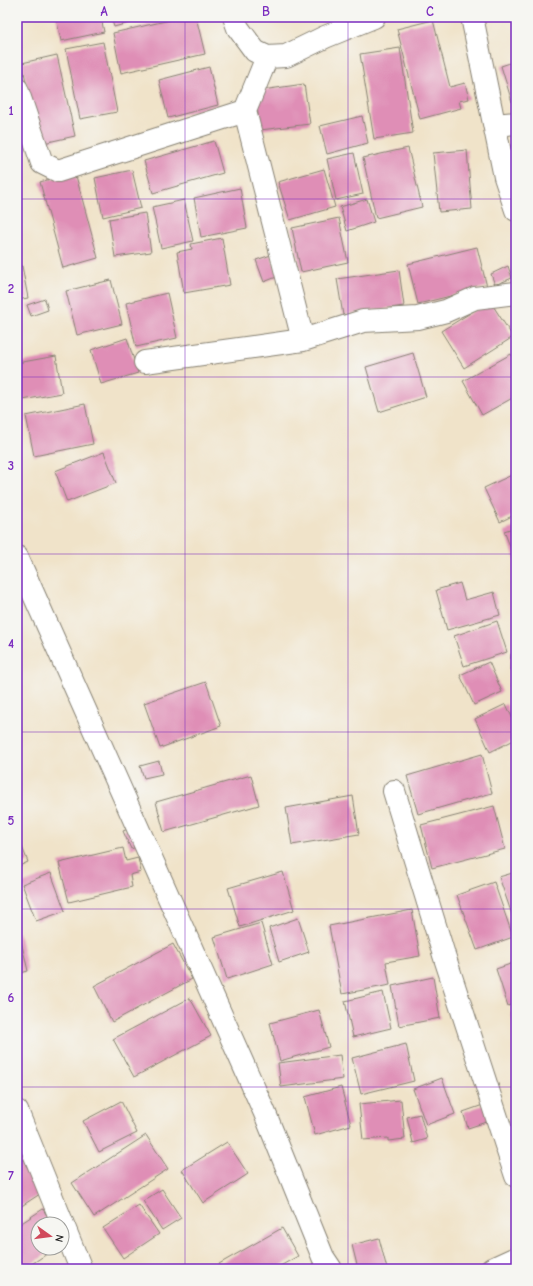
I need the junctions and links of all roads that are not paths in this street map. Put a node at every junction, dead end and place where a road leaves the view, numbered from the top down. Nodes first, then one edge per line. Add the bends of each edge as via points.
1 (234, 17) edge
2 (374, 17) edge
3 (472, 17) edge
4 (267, 57) junction
5 (17, 89) edge
6 (246, 111) junction
7 (516, 123) edge
8 (495, 125) junction
9 (516, 210) edge
10 (516, 293) edge
11 (303, 340) junction
12 (145, 362) dead end
13 (17, 557) edge
14 (394, 791) dead end
15 (17, 1112) edge
16 (516, 1176) edge
17 (516, 1258) edge
18 (81, 1269) edge
19 (331, 1269) edge
20 (492, 1269) edge

1 - 4 street via 238,28 255,51
2 - 4 street via 286,56
3 - 8 street
4 - 6 street
5 - 6 street via 42,163 58,171
6 - 11 street
7 - 8 street
8 - 9 street via 505,177
10 - 11 street via 476,298 446,311 418,318 363,321
11 - 12 street
13 - 19 street via 264,1111 323,1257
14 - 16 street
15 - 18 street
17 - 20 street

